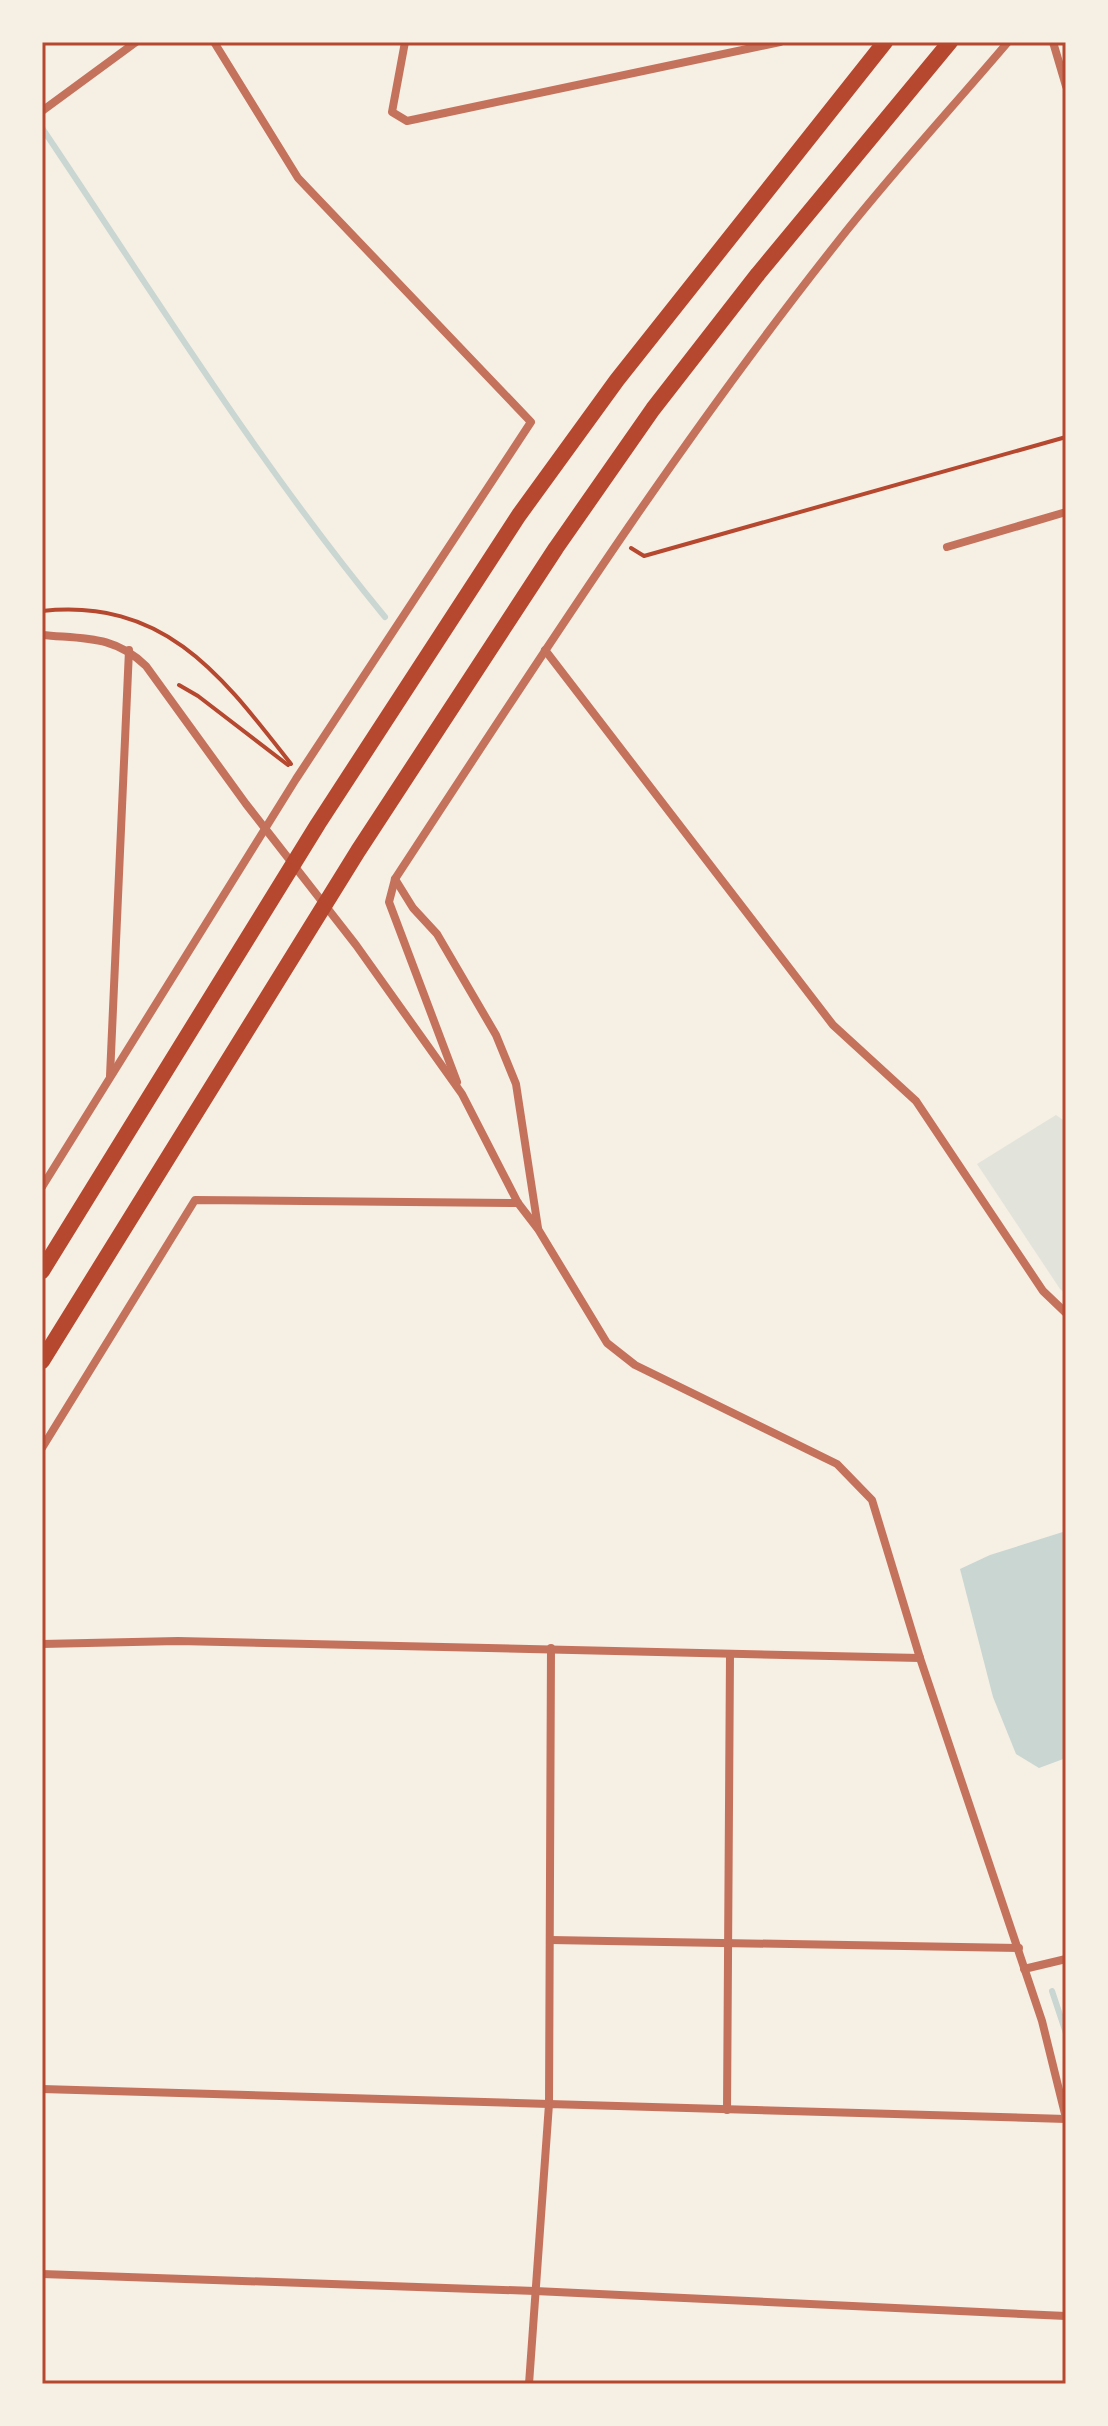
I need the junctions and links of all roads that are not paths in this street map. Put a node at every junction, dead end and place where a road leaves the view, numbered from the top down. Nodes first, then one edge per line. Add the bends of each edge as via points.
1 (136, 42) edge
2 (214, 42) edge
3 (405, 42) edge
4 (780, 42) edge
5 (885, 42) edge
6 (950, 42) edge
7 (1008, 42) edge
8 (1053, 42) edge
9 (1066, 86) edge
10 (42, 111) edge
11 (1066, 512) edge
12 (947, 547) dead end
13 (42, 635) edge
14 (129, 650) junction
15 (545, 650) junction
16 (395, 879) junction
17 (110, 1077) junction
18 (462, 1094) junction
19 (42, 1187) edge
20 (518, 1203) junction
21 (538, 1229) junction
22 (42, 1271) edge
23 (1066, 1313) edge
24 (42, 1361) edge
25 (42, 1448) edge
26 (42, 1644) edge
27 (551, 1648) junction
28 (730, 1654) junction
29 (920, 1658) junction
30 (550, 1940) junction
31 (727, 1943) junction
32 (1019, 1948) junction
33 (1066, 1959) edge
34 (1024, 1969) junction
35 (42, 2089) edge
36 (549, 2104) junction
37 (727, 2110) junction
38 (1066, 2119) edge
39 (42, 2274) edge
40 (535, 2291) junction
41 (1066, 2316) edge
42 (529, 2384) edge

1 - 10 street
2 - 17 street via 298,178 531,422 299,774
3 - 4 street via 392,112 407,121
5 - 22 highway via 617,380 519,515 318,824
6 - 24 highway via 653,409 556,548 358,851
7 - 15 street via 837,243 619,539
8 - 9 street
11 - 12 street
13 - 14 street via 106,641
14 - 17 street
14 - 18 street via 356,945
15 - 16 street
15 - 23 street via 833,1025 916,1101 1043,1291
16 - 18 street via 389,902
16 - 21 street via 437,934 496,1035 516,1084
17 - 19 street
18 - 20 street
20 - 21 street
20 - 25 street via 195,1200
21 - 29 street via 607,1343 635,1365 837,1464 872,1500
26 - 27 street via 178,1641
27 - 28 street
27 - 30 street
28 - 29 street
28 - 31 street
29 - 32 street
30 - 31 street
30 - 36 street
31 - 32 street
31 - 37 street
32 - 34 street
33 - 34 street
34 - 38 street
35 - 36 street
36 - 37 street
36 - 40 street
37 - 38 street
39 - 40 street
40 - 41 street
40 - 42 street

